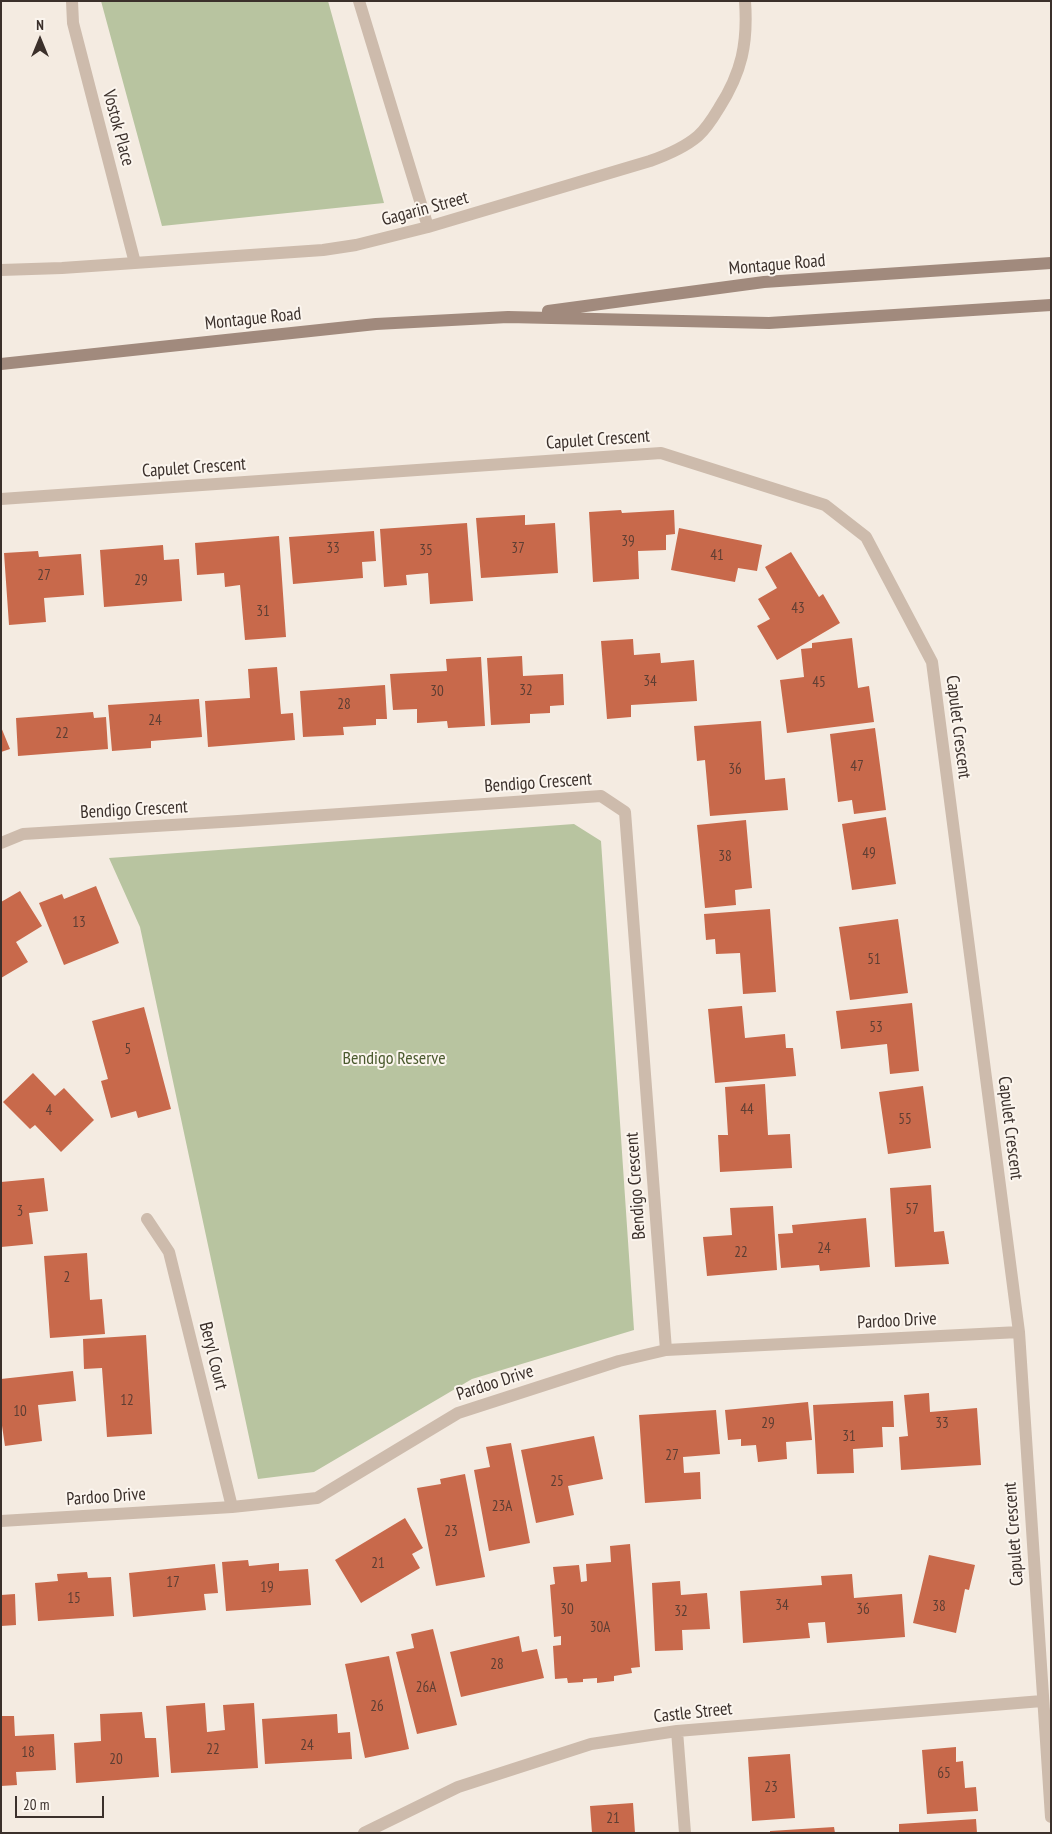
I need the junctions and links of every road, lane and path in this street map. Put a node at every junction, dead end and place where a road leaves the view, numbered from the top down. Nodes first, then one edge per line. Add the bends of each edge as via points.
1 (72, 1) edge
2 (359, 1) edge
3 (746, 1) edge
4 (428, 227) junction
5 (135, 263) junction
6 (1051, 263) edge
7 (1, 270) edge
8 (1051, 305) edge
9 (508, 317) junction
10 (1, 364) edge
11 (1, 499) edge
12 (1, 843) edge
13 (146, 1219) dead end
14 (1019, 1332) junction
15 (666, 1350) junction
16 (232, 1507) junction
17 (1, 1521) edge
18 (1042, 1701) junction
19 (677, 1731) junction
20 (1051, 1817) edge
21 (364, 1833) edge
22 (685, 1833) edge

1 - 5 street, Vostok Place via 72,23
2 - 4 street
3 - 4 street, Gagarin Street via 740,69 729,93 698,136 650,161
4 - 5 street, Gagarin Street via 324,250
5 - 7 street, Gagarin Street
6 - 9 main road, Montague Road via 764,282
8 - 9 main road, Montague Road via 768,323
9 - 10 main road, Montague Road via 376,324
11 - 14 street, Capulet Crescent via 661,453 825,505 866,537 932,662
12 - 15 street, Bendigo Crescent via 23,834 601,796 625,812
13 - 16 street, Beryl Court via 168,1252
14 - 15 street, Pardoo Drive
14 - 18 street, Capulet Crescent
15 - 16 street, Pardoo Drive via 619,1361 458,1413 317,1498
16 - 17 street, Pardoo Drive
18 - 19 street, Castle Street
18 - 20 street, Capulet Crescent
19 - 21 street, Castle Street via 591,1744 458,1787
19 - 22 street

